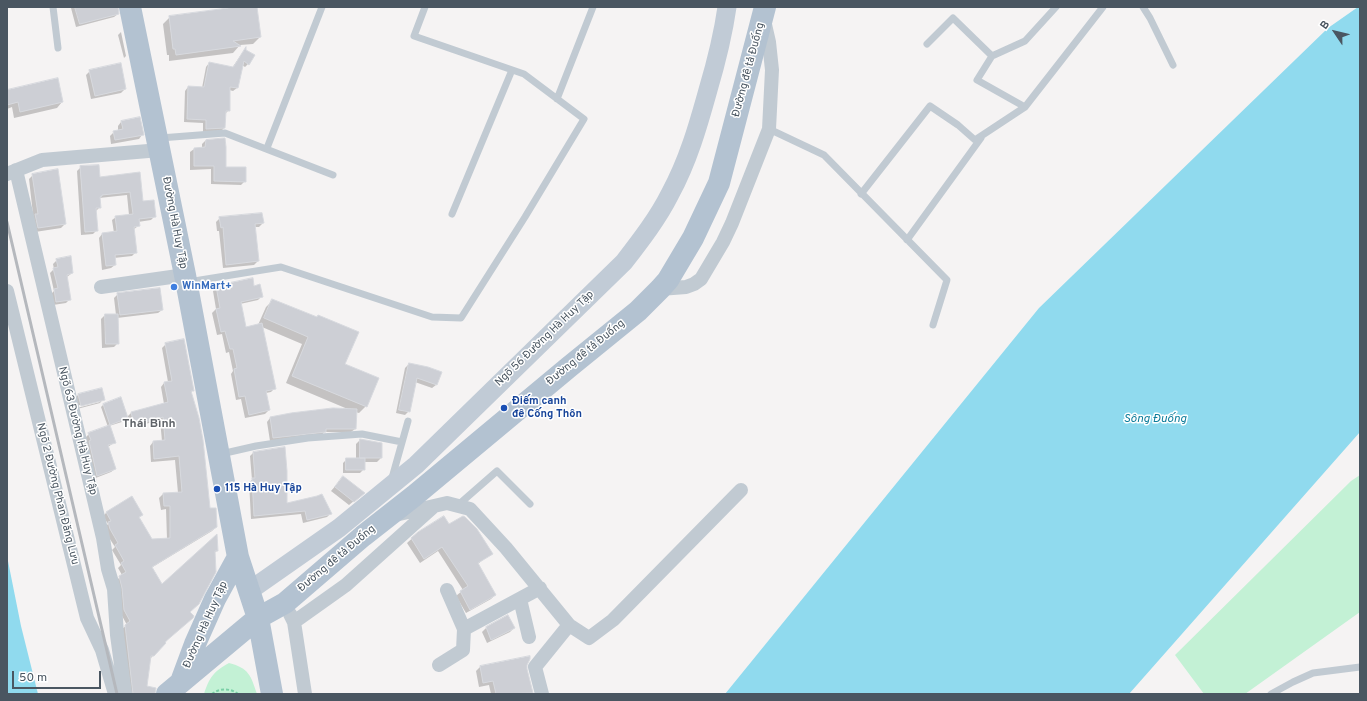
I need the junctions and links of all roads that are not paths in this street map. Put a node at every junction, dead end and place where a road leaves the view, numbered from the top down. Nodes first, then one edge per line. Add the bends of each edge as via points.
1 (53, 7) edge
2 (133, 7) edge
3 (322, 7) edge
4 (425, 7) edge
5 (593, 7) edge
6 (727, 7) edge
7 (1056, 7) edge
8 (1103, 7) edge
9 (1143, 7) edge
10 (764, 12) edge
11 (927, 44) dead end
12 (58, 48) dead end
13 (992, 56) junction
14 (1173, 65) dead end
15 (512, 70) junction
16 (557, 99) junction
17 (1025, 107) junction
18 (769, 129) junction
19 (983, 135) junction
20 (159, 144) junction
21 (266, 148) junction
22 (10, 171) edge
23 (333, 175) dead end
24 (861, 194) junction
25 (452, 214) dead end
26 (907, 240) junction
27 (185, 279) junction
28 (102, 287) dead end
29 (660, 289) junction
30 (7, 291) edge
31 (933, 325) dead end
32 (408, 421) dead end
33 (402, 442) junction
34 (219, 454) junction
35 (389, 488) junction
36 (741, 490) dead end
37 (530, 504) dead end
38 (433, 506) junction
39 (457, 506) junction
40 (388, 516) junction
41 (238, 557) junction
42 (540, 588) junction
43 (447, 590) dead end
44 (249, 591) junction
45 (520, 599) junction
46 (285, 603) junction
47 (258, 618) junction
48 (294, 622) junction
49 (569, 625) junction
50 (464, 629) junction
51 (529, 637) dead end
52 (439, 665) dead end
53 (1360, 667) edge
54 (178, 689) edge
55 (115, 694) edge
56 (125, 694) edge
57 (272, 694) edge
58 (305, 694) edge
59 (542, 694) edge
60 (1271, 694) edge

1 - 12 lane
2 - 20 main road, Đường Hà Huy Tập
3 - 21 lane
4 - 15 lane via 414,36
5 - 16 lane
6 - 35 street, Ngõ 56 Đường Hà Huy Tập via 715,65 690,148 670,194 642,239 598,288 439,443
7 - 13 lane via 1026,41
8 - 17 lane
9 - 14 lane
10 - 18 street via 772,70
10 - 29 main road, Đường đê tả Đuống via 719,183 693,238
11 - 13 lane via 953,18
13 - 17 lane via 977,80
15 - 16 lane via 524,74
15 - 25 lane
16 - 27 lane via 584,119 461,318 432,317 281,267
17 - 19 lane
18 - 24 lane via 824,155
18 - 29 street via 732,223 701,278 686,287
19 - 24 lane via 975,140 930,106
19 - 26 lane
20 - 21 lane via 225,133
20 - 22 street via 42,160
20 - 27 main road, Đường Hà Huy Tập
21 - 23 lane
22 - 56 street, Ngõ 63 Đường Hà Huy Tập via 103,538 114,589
24 - 26 lane
26 - 31 lane via 947,280
27 - 28 street
27 - 34 main road, Đường Hà Huy Tập
29 - 40 main road, Đường đê tả Đuống via 638,311
30 - 55 street, Ngõ 2 Đường Phan Đăng Lưu via 87,618 102,650
32 - 33 lane
33 - 34 lane via 362,434 308,438
33 - 35 lane
34 - 41 main road, Đường Hà Huy Tập
35 - 44 street, Ngõ 56 Đường Hà Huy Tập via 339,528
36 - 49 street via 613,620 589,638
37 - 39 lane via 497,471
38 - 39 street via 447,503
38 - 40 street
38 - 48 street via 346,585
39 - 42 street via 470,509
40 - 46 main road, Đường đê tả Đuống
41 - 44 main road, Đường Hà Huy Tập
41 - 54 main road, Đường Hà Huy Tập via 215,599
42 - 45 street
42 - 49 street
43 - 50 street
44 - 47 main road, Đường Hà Huy Tập
45 - 50 street
45 - 51 street
46 - 47 main road, Đường đê tả Đuống
46 - 48 street
47 - 54 main road, Đường đê tả Đuống
47 - 57 main road, Đường Hà Huy Tập
48 - 58 street
49 - 59 street via 535,667
50 - 52 street via 463,650
53 - 60 lane via 1313,673

